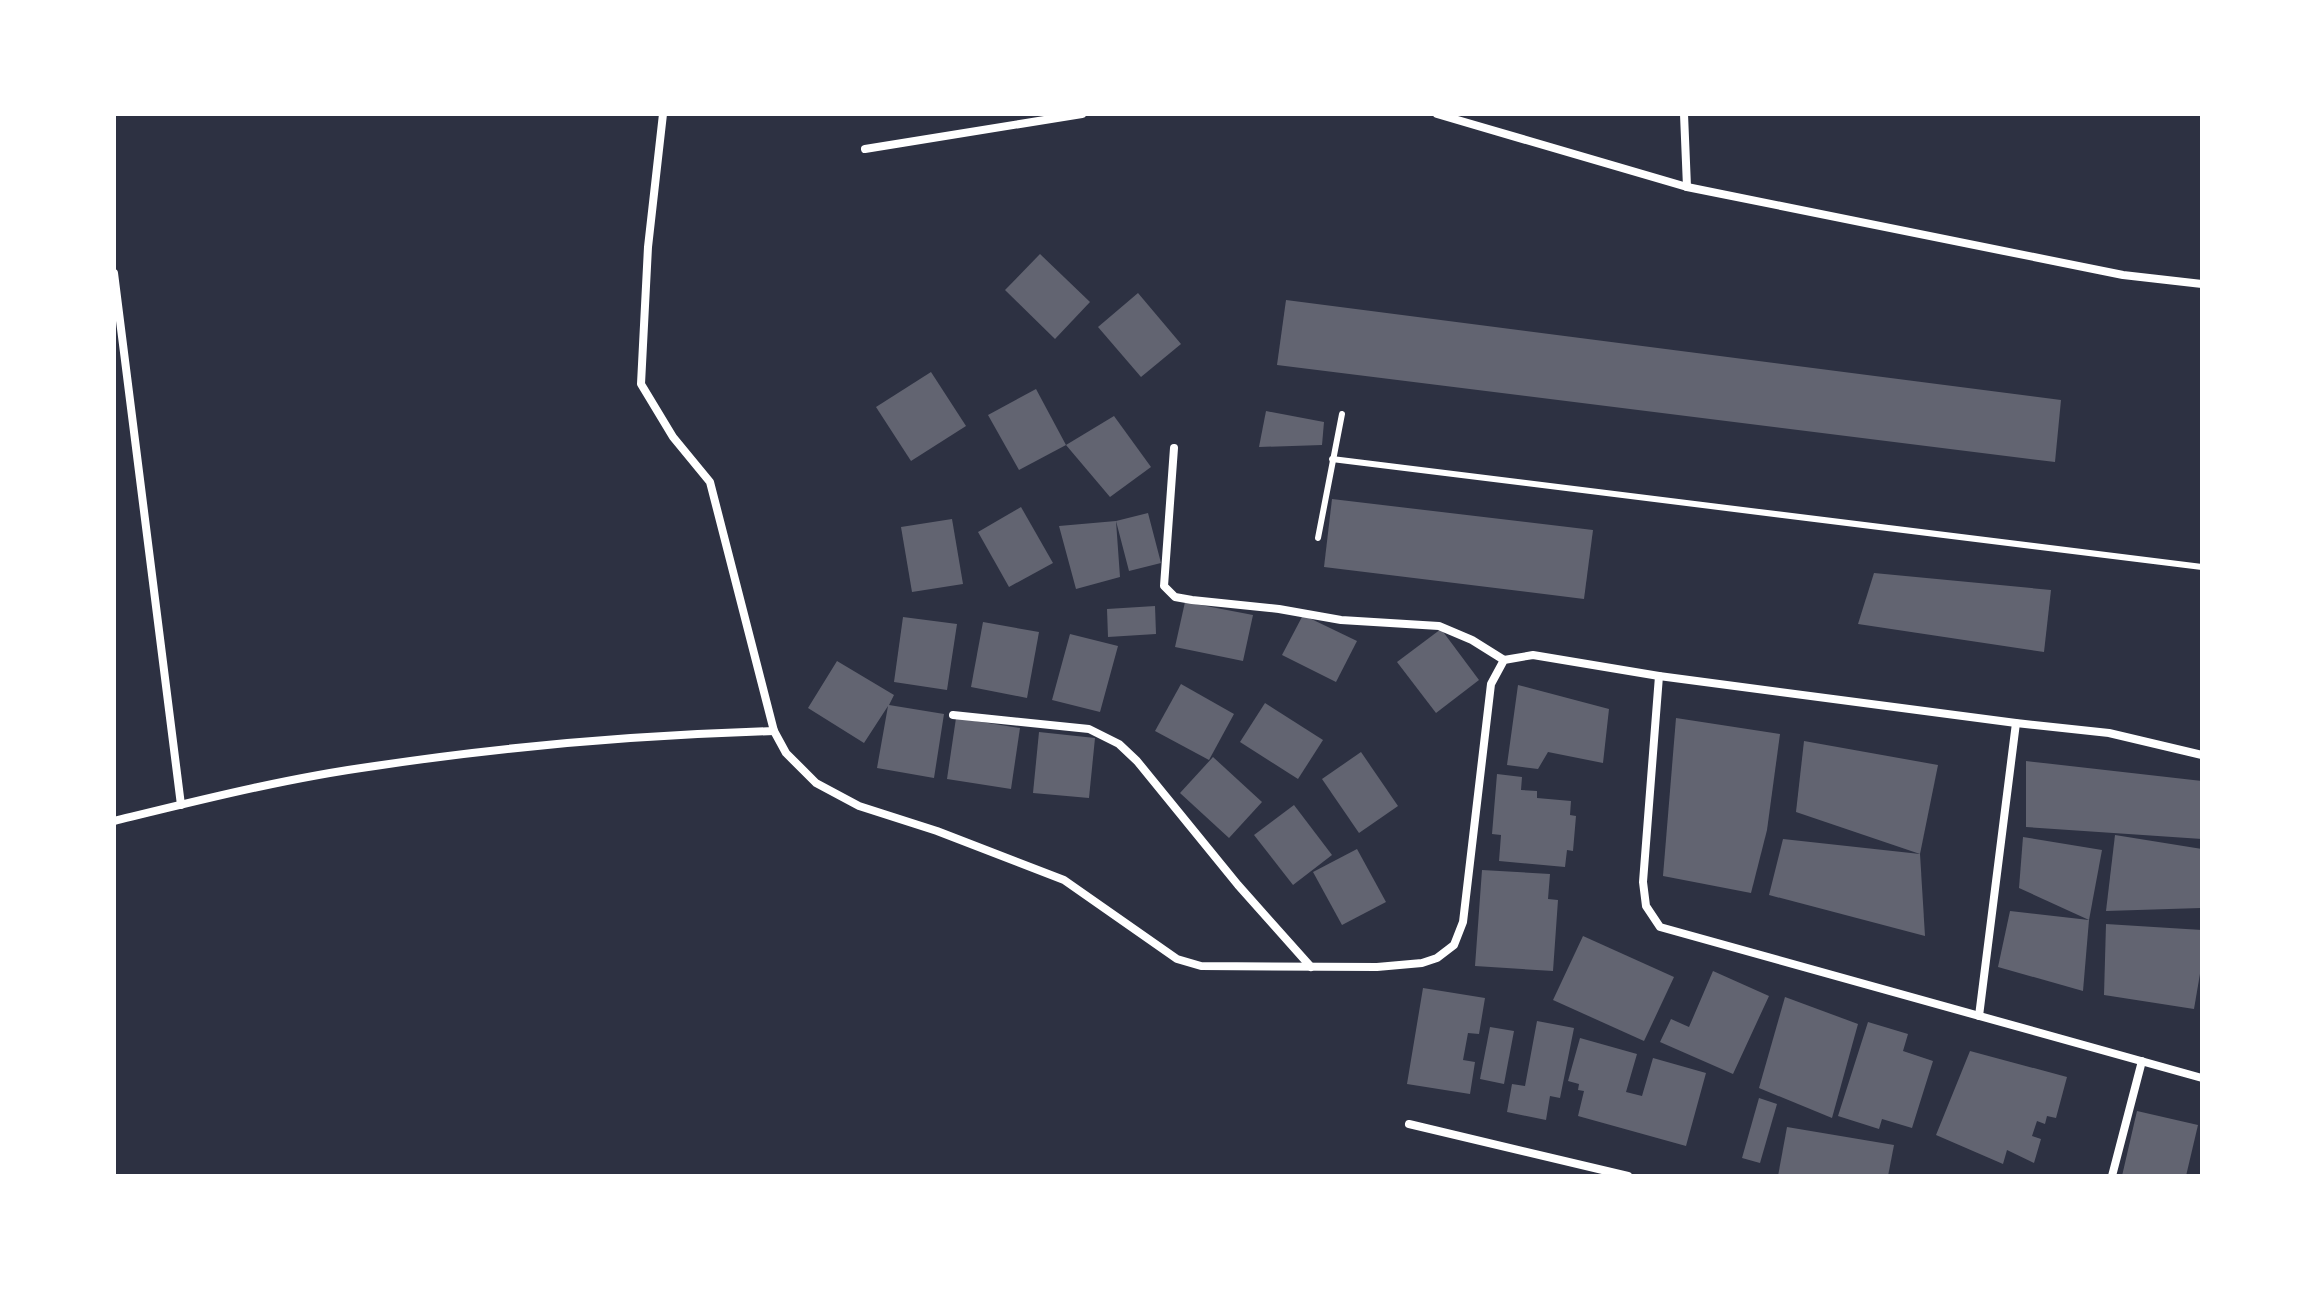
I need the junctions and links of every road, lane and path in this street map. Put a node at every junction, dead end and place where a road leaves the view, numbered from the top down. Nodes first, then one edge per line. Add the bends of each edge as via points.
1 (663, 114) edge
2 (1082, 114) edge
3 (1437, 114) edge
4 (1684, 114) edge
5 (865, 149) dead end
6 (1687, 187) junction
7 (114, 273) edge
8 (2202, 284) edge
9 (1342, 414) dead end
10 (1174, 448) dead end
11 (1332, 459) junction
12 (1318, 538) dead end
13 (2202, 567) edge
14 (1504, 660) junction
15 (1659, 676) junction
16 (953, 715) dead end
17 (2016, 723) junction
18 (774, 731) junction
19 (2202, 755) edge
20 (181, 805) junction
21 (114, 821) edge
22 (1311, 967) junction
23 (1979, 1016) junction
24 (2142, 1061) junction
25 (2202, 1078) edge
26 (1409, 1124) dead end
27 (1628, 1176) edge
28 (2112, 1176) edge

1 - 18 street via 648,247 641,384 673,437 710,482
2 - 5 street
3 - 6 street
4 - 6 street
6 - 8 street via 2123,275
7 - 20 street
9 - 11 lane
10 - 14 street via 1164,586 1170,593 1341,620 1439,626
11 - 12 lane
11 - 13 lane
14 - 15 street via 1533,655
14 - 22 street via 1491,684 1463,922 1454,945 1422,963
15 - 17 street
15 - 23 street via 1643,882 1646,906 1660,927
16 - 22 street via 1089,729 1119,744
17 - 19 street via 2109,733
17 - 23 street
18 - 20 street via 676,734 374,766
18 - 22 street via 786,753 816,783 859,806 1064,880 1177,959 1201,966
20 - 21 street
23 - 24 street
24 - 25 street
24 - 28 street
26 - 27 street

